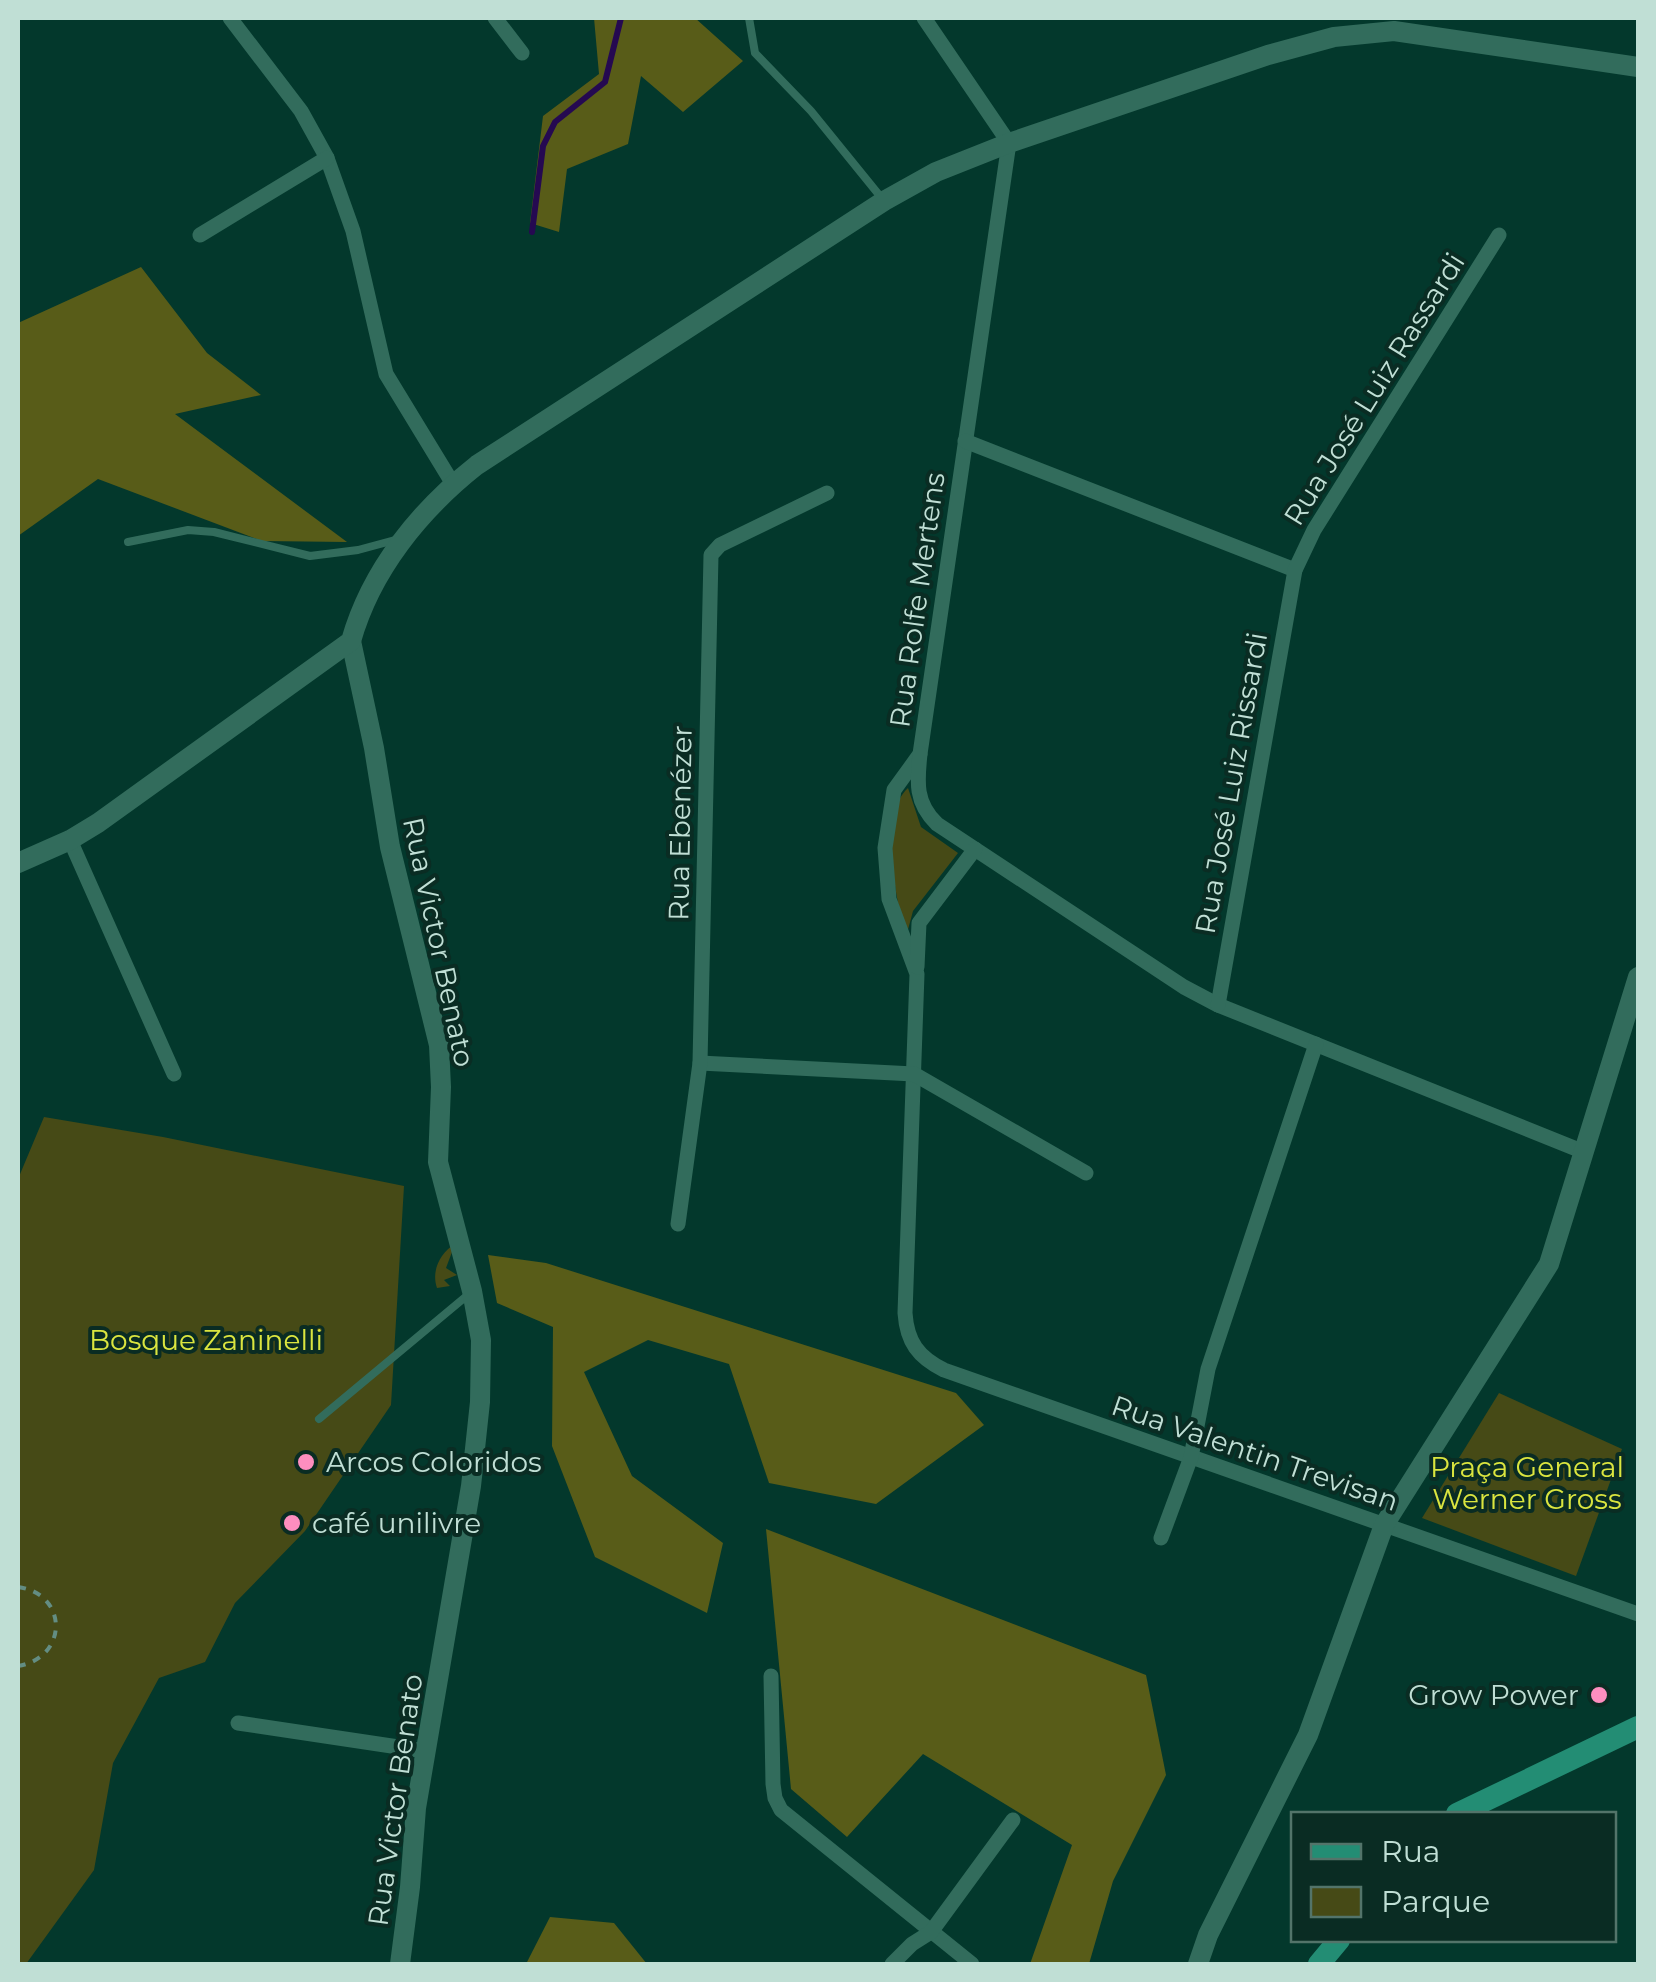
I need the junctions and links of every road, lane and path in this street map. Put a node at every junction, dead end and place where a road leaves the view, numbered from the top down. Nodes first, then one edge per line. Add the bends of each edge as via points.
1 (230, 18) edge
2 (495, 18) edge
3 (748, 18) edge
4 (924, 18) edge
5 (1336, 27) edge
6 (522, 54) dead end
7 (1638, 67) edge
8 (1009, 143) junction
9 (327, 158) junction
10 (884, 201) junction
11 (200, 235) dead end
12 (1499, 235) dead end
13 (965, 441) junction
14 (453, 484) junction
15 (827, 493) dead end
16 (404, 537) junction
17 (128, 542) dead end
18 (1295, 570) junction
19 (351, 641) junction
20 (920, 754) junction
21 (70, 840) junction
22 (975, 850) junction
23 (18, 862) edge
24 (916, 974) junction
25 (1638, 977) edge
26 (1218, 1005) junction
27 (1633, 1010) edge
28 (1316, 1044) junction
29 (700, 1063) junction
30 (174, 1074) dead end
31 (914, 1074) junction
32 (1584, 1152) junction
33 (1086, 1173) dead end
34 (678, 1224) dead end
35 (472, 1291) junction
36 (916, 1351) joint
37 (319, 1418) dead end
38 (1191, 1457) junction
39 (1384, 1525) junction
40 (1162, 1538) dead end
41 (18, 1587) edge
42 (1638, 1614) edge
43 (18, 1666) edge
44 (771, 1676) dead end
45 (238, 1723) dead end
46 (1638, 1727) edge
47 (425, 1751) junction
48 (1462, 1812) edge
49 (1013, 1820) dead end
50 (931, 1932) junction
51 (1336, 1942) edge
52 (400, 1964) edge
53 (892, 1964) edge
54 (972, 1964) edge
55 (1198, 1964) edge
56 (1319, 1964) edge

1 - 9 street
2 - 6 street
3 - 10 lane via 756,53
4 - 8 street
5 - 7 street
5 - 8 street
8 - 10 street
8 - 13 street, Rua Rolfe Mertens
9 - 11 street
9 - 14 street via 353,231 386,374
10 - 14 street
12 - 18 street, Rua José Luiz Rassardi
13 - 18 street
13 - 20 street, Rua Rolfe Mertens
14 - 16 street
15 - 29 street, Rua Ebenézer via 720,545 711,556
16 - 17 lane via 310,556 201,531
16 - 19 street via 364,604
18 - 26 street, Rua José Luiz Rissardi
19 - 21 street
19 - 35 street, Rua Victor Benato via 390,848 438,1045 438,1162
20 - 22 street via 917,784 924,808
20 - 24 street, Rua Rolfe Mertens via 894,790 885,848 889,899
21 - 23 street
21 - 30 street
22 - 24 street via 919,924
22 - 26 street
24 - 31 street, Rua Rolfe Mertens
25 - 27 street
26 - 28 street
27 - 32 street
28 - 32 street
28 - 38 street via 1208,1370
29 - 31 street
29 - 34 street, Rua Ebenézer
31 - 33 street
31 - 36 street, Rua Rolfe Mertens via 905,1313
32 - 39 street via 1540,1281
35 - 37 lane
35 - 47 street, Rua Victor Benato via 482,1340 476,1440
36 - 38 street, Rua Valentin Trevisan via 944,1370
38 - 39 street, Rua Valentin Trevisan
38 - 40 street
39 - 42 street, Rua Valentin Trevisan
39 - 55 street via 1308,1735
41 - 43 path via 44,1598 56,1620 42,1657
44 - 50 street via 773,1784 782,1810
45 - 47 street
46 - 48 main road
47 - 52 street, Rua Victor Benato
49 - 50 street
50 - 53 street
50 - 54 street
51 - 56 main road

